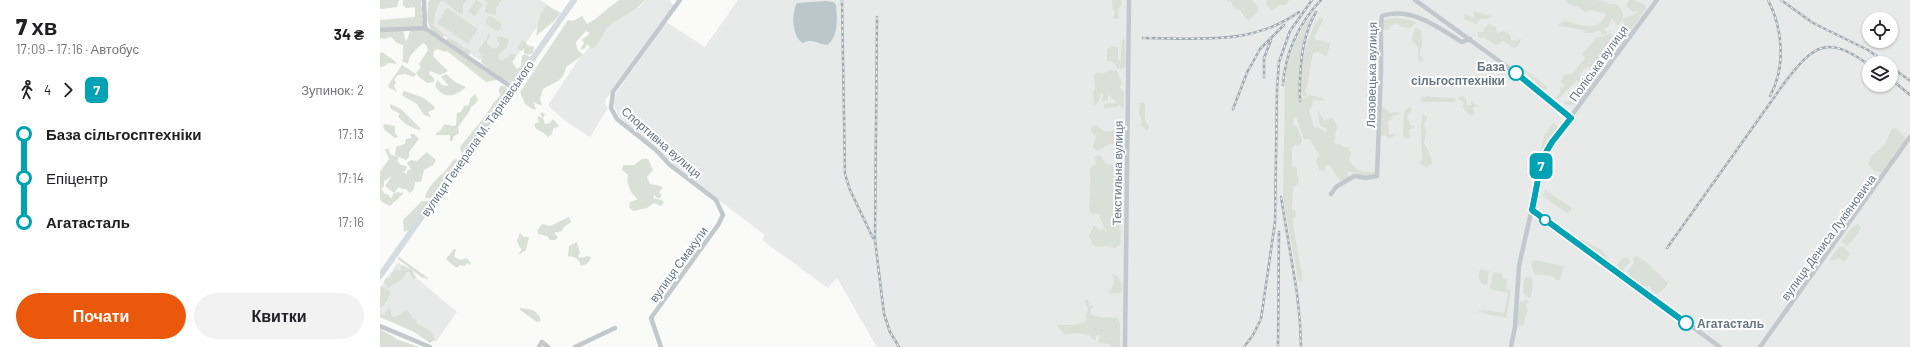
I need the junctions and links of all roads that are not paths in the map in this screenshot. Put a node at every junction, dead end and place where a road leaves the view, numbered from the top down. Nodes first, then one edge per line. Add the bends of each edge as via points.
1 (424, 0) edge
2 (574, 0) edge
3 (680, 0) edge
4 (1129, 0) edge
5 (1415, 0) edge
6 (1657, 0) edge
7 (425, 28) junction
8 (380, 30) edge
9 (1470, 40) junction
10 (512, 88) junction
11 (1571, 118) junction
12 (1910, 137) edge
13 (1331, 194) dead end
14 (1532, 210) junction
15 (723, 215) joint
16 (380, 276) edge
17 (380, 326) edge
18 (615, 328) dead end
19 (430, 347) edge
20 (539, 347) edge
21 (548, 347) edge
22 (574, 347) edge
23 (661, 347) edge
24 (1125, 347) edge
25 (1511, 347) edge
26 (1720, 347) edge
27 (1760, 347) edge

1 - 7 street
2 - 10 main road, вулиця Генерала М. Тарнавського
3 - 15 street, Спортивна вулиця via 613,92 611,108 617,119 656,150 670,166 716,200
4 - 24 street, Текстильна вулиця
5 - 9 street, Лозовецька вулиця
6 - 11 street, Поліська вулиця
7 - 8 street
7 - 10 street
9 - 11 street, Лозовецька вулиця
9 - 13 street, Лозовецька вулиця via 1462,42 1426,20 1402,15 1382,16 1377,176 1354,176 1336,187
10 - 16 main road, вулиця Генерала М. Тарнавського
11 - 14 street, Поліська вулиця via 1542,159
12 - 27 street, вулиця Дениса Лукіяновича
14 - 25 street, Поліська вулиця via 1519,266 1515,327
14 - 26 street
15 - 23 street, вулиця Смакули via 652,318
17 - 19 street
18 - 22 street
20 - 21 street via 542,342

